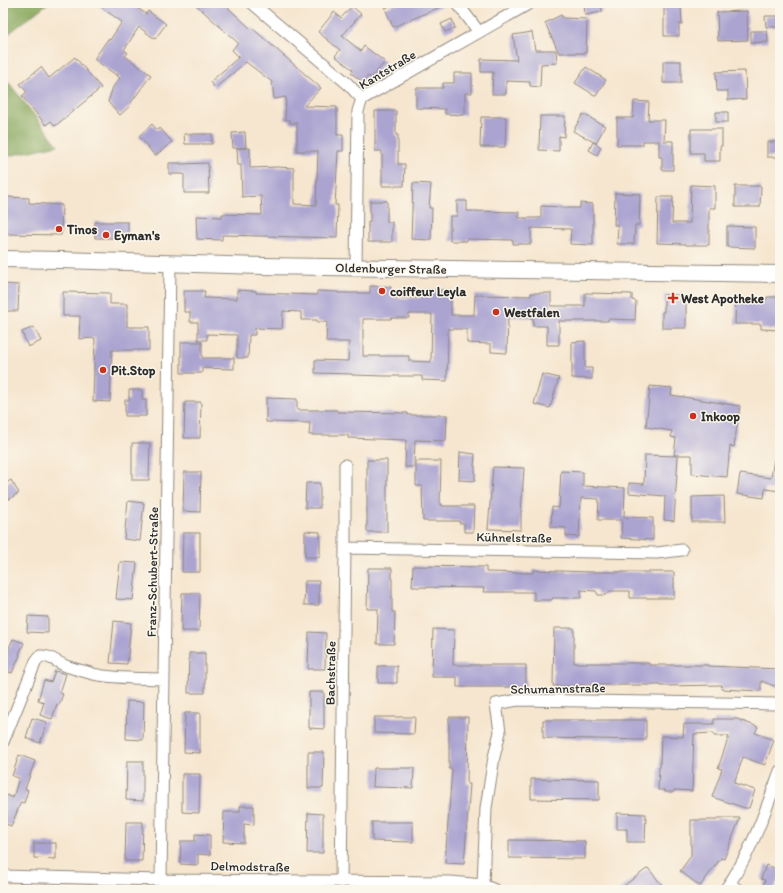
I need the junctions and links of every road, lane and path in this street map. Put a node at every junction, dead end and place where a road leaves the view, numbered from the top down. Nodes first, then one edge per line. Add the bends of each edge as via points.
1 (252, 3) edge
2 (457, 3) edge
3 (530, 3) edge
4 (479, 32) junction
5 (362, 99) junction
6 (3, 259) edge
7 (170, 264) junction
8 (356, 267) junction
9 (780, 274) edge
10 (345, 465) dead end
11 (345, 548) junction
12 (682, 550) dead end
13 (164, 679) junction
14 (780, 704) edge
15 (3, 742) edge
16 (780, 771) edge
17 (3, 876) edge
18 (161, 880) junction
19 (342, 882) junction
20 (483, 885) junction
21 (731, 888) edge
22 (495, 890) edge

1 - 5 street via 348,84
2 - 4 street
3 - 4 street, Kantstraße
4 - 5 street, Kantstraße
5 - 8 street, Kantstraße via 358,111
6 - 7 main road, Oldenburger Straße
7 - 8 main road, Oldenburger Straße
7 - 13 street, Franz-Schubert-Straße
8 - 9 main road, Oldenburger Straße
10 - 11 street, Bachstraße
11 - 12 street, Kühnelstraße via 658,553
11 - 19 street, Bachstraße
13 - 15 street via 93,674 40,656
13 - 18 street, Franz-Schubert-Straße
14 - 20 street, Schumannstraße via 518,700 496,704 500,732 486,808
16 - 21 street via 761,823
17 - 18 street, Delmodstraße
18 - 19 street, Delmodstraße
19 - 20 street, Delmodstraße via 451,882
20 - 22 street, Delmodstraße

